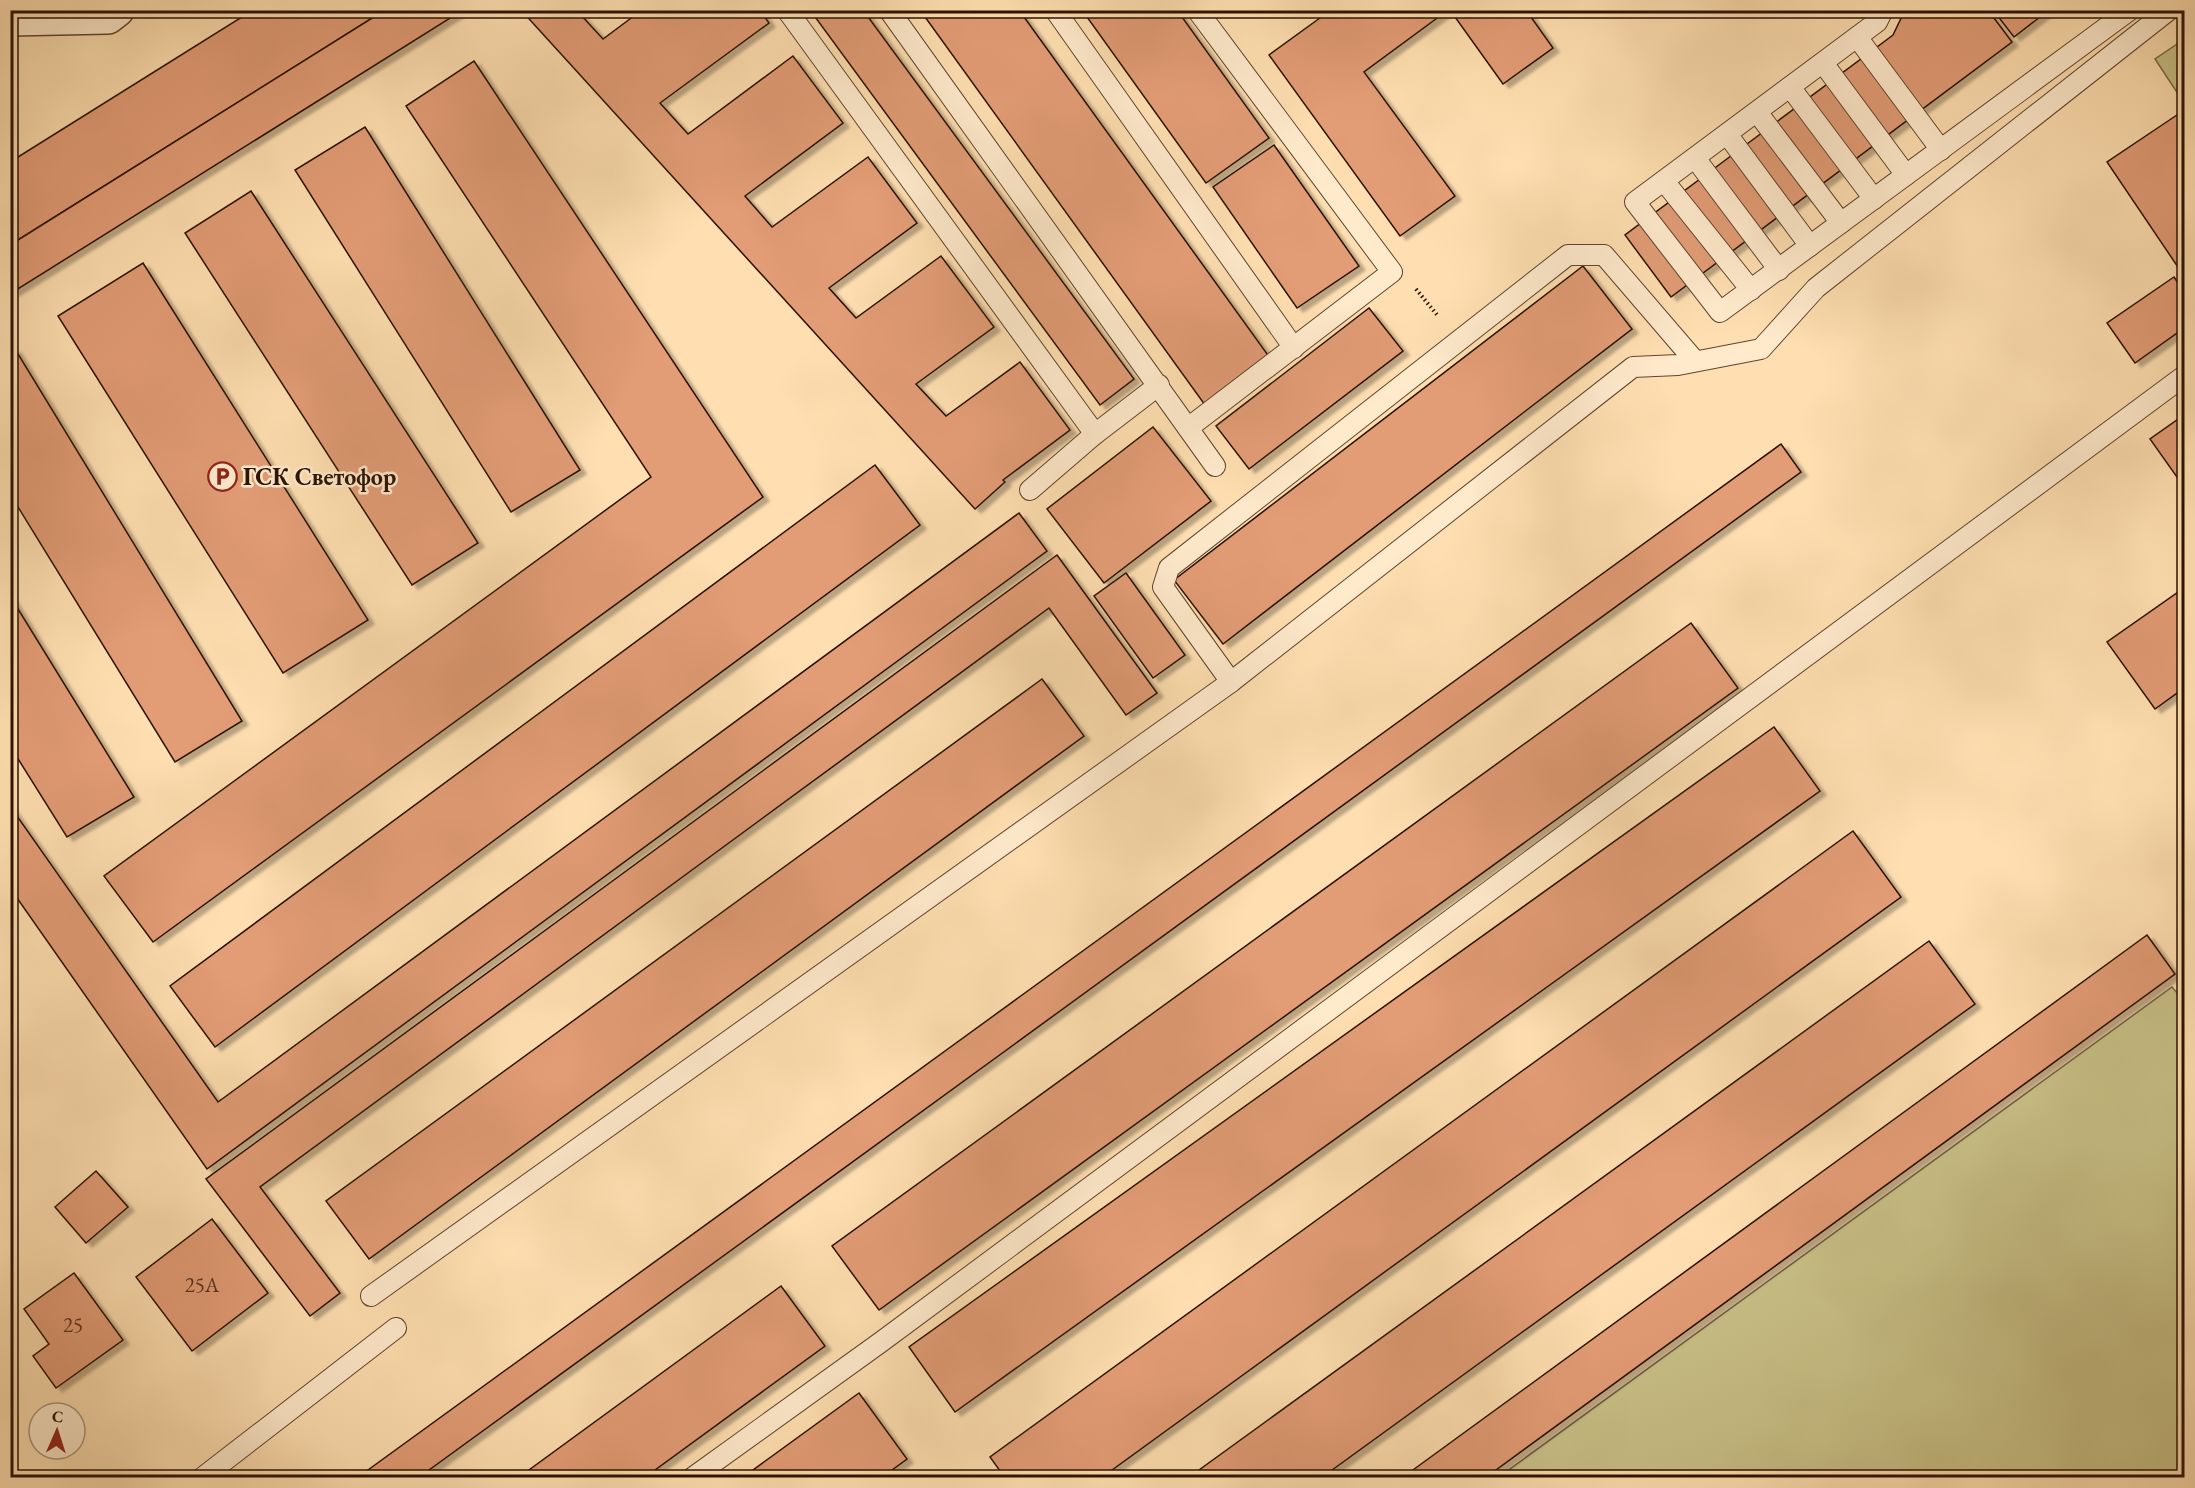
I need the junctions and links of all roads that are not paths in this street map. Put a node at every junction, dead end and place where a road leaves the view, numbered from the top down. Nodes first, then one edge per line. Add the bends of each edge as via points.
1 (117, 10) edge
2 (787, 10) edge
3 (889, 10) edge
4 (1055, 10) edge
5 (1197, 10) edge
6 (1883, 10) edge
7 (2130, 10) edge
8 (2169, 10) edge
9 (10, 19) edge
10 (1857, 37) junction
11 (1823, 63) junction
12 (1790, 87) junction
13 (1757, 112) junction
14 (1727, 134) junction
15 (1941, 150) junction
16 (1695, 158) junction
17 (1906, 175) junction
18 (1664, 181) junction
19 (1874, 200) junction
20 (1841, 223) junction
21 (1810, 246) junction
22 (1779, 270) junction
23 (1751, 290) junction
24 (1294, 348) junction
25 (1695, 362) junction
26 (2184, 376) edge
27 (1159, 385) junction
28 (1188, 428) junction
29 (1095, 434) junction
30 (1215, 466) dead end
31 (1030, 490) dead end
32 (1231, 682) junction
33 (371, 1296) dead end
34 (396, 1328) dead end
35 (202, 1478) edge
36 (692, 1478) edge

1 - 9 street via 108,17
2 - 29 lane
3 - 27 lane
4 - 24 lane
5 - 24 lane via 1392,272
6 - 10 lane via 1877,22
7 - 15 lane
8 - 25 lane via 1816,288 1761,349
10 - 11 lane
10 - 15 lane
11 - 12 lane
11 - 17 lane
12 - 13 lane
12 - 19 lane
13 - 14 lane
13 - 20 lane
14 - 16 lane
14 - 21 lane
15 - 17 lane
16 - 18 lane
16 - 22 lane
17 - 19 lane
18 - 23 lane
18 - 23 lane via 1635,202 1720,312
19 - 20 lane
20 - 21 lane
21 - 22 lane
22 - 23 lane
24 - 28 lane
25 - 32 lane via 1633,367
25 - 32 lane via 1604,255 1568,255 1169,568 1163,587
26 - 36 lane via 891,1335
27 - 28 lane
27 - 29 lane
28 - 30 lane
29 - 31 lane
32 - 33 lane
34 - 35 lane

